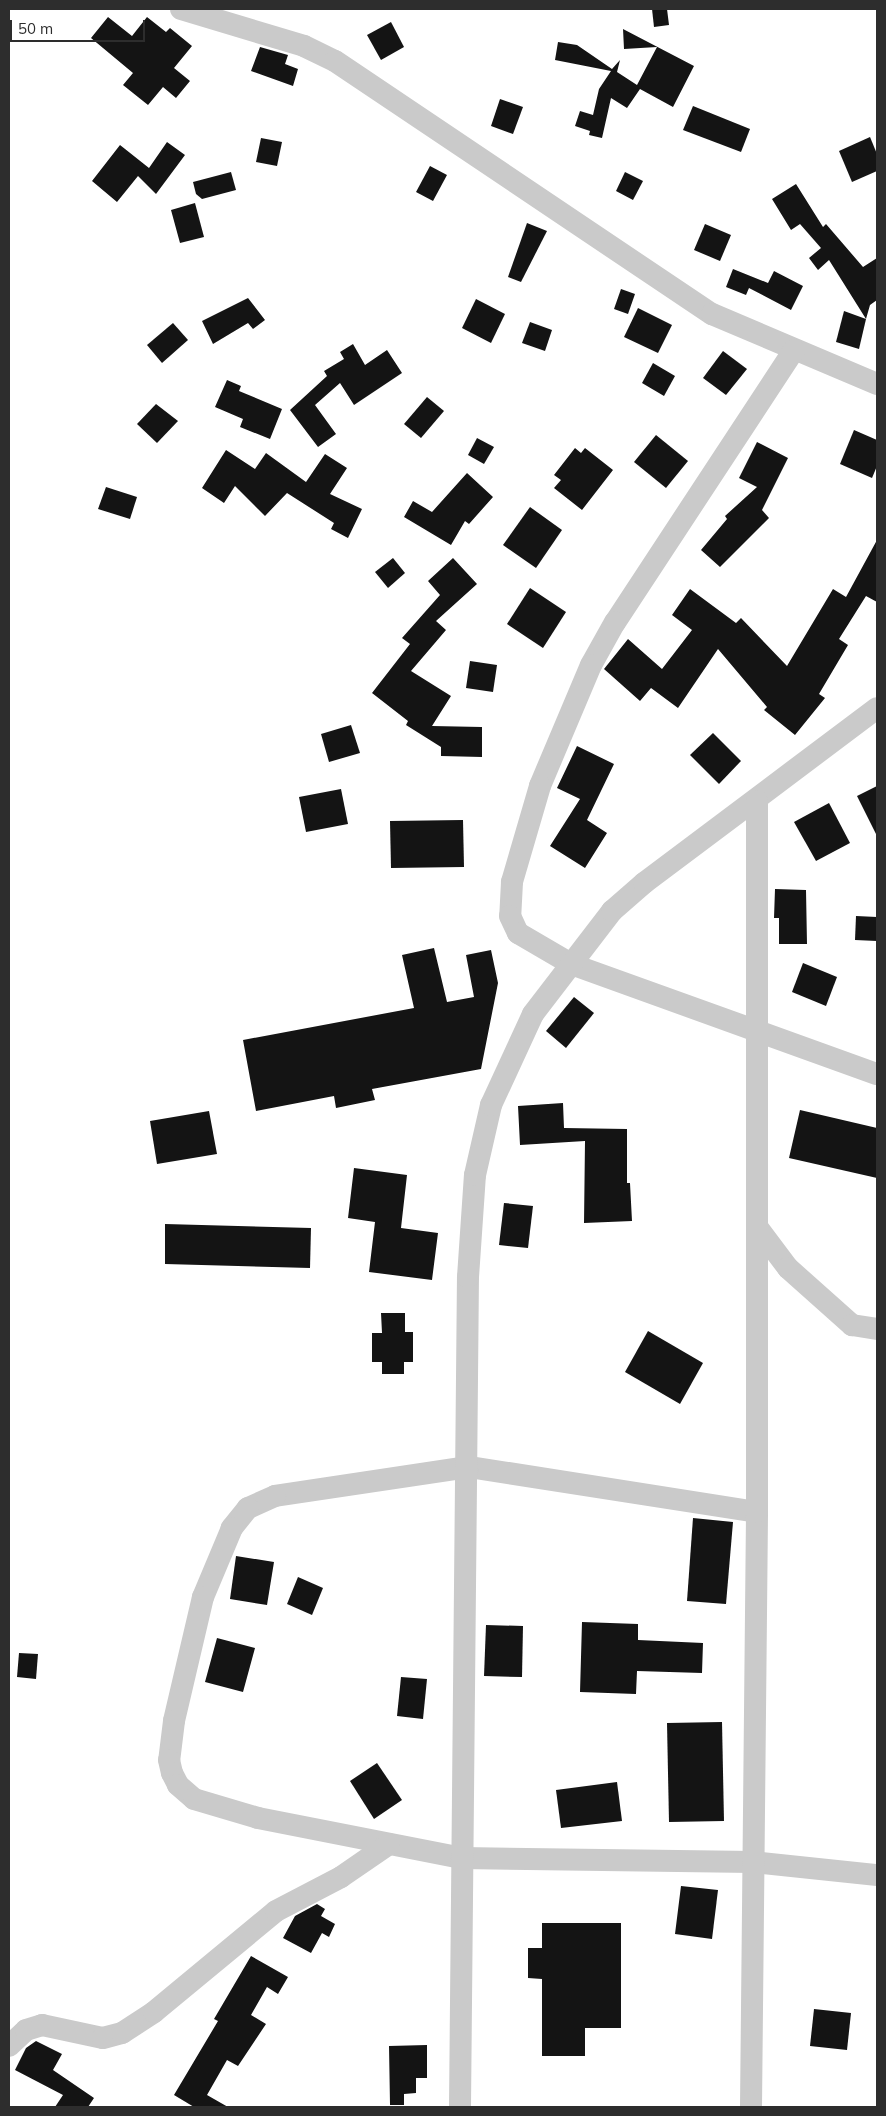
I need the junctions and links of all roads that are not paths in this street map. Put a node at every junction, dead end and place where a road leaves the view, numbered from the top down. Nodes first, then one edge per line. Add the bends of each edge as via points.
1 (181, 9) edge
2 (794, 350) junction
3 (877, 384) edge
4 (877, 708) edge
5 (757, 801) junction
6 (571, 964) junction
7 (759, 1032) junction
8 (877, 1074) edge
9 (758, 1228) junction
10 (877, 1329) edge
11 (468, 1467) junction
12 (758, 1512) junction
13 (389, 1844) junction
14 (461, 1858) junction
15 (753, 1862) junction
16 (877, 1875) edge
17 (9, 2046) edge
18 (460, 2107) edge
19 (751, 2107) edge

1 - 2 street via 304,46 335,61 712,314
2 - 3 street
2 - 6 street via 614,622 591,665 540,786 512,882 510,916 518,933
4 - 5 street
5 - 6 street via 644,883 612,911
5 - 7 street
6 - 7 street
6 - 11 street via 533,1014 491,1105 475,1175 468,1277
7 - 8 street
7 - 9 street
9 - 10 street via 788,1268 852,1325
9 - 12 street
11 - 12 street
11 - 13 street via 275,1496 248,1508 232,1528 203,1597 174,1722 169,1760 172,1773 178,1785 194,1799 258,1818
11 - 14 street
12 - 15 street
13 - 14 street
13 - 17 street via 342,1877 276,1911 154,2012 122,2033 103,2038 42,2025 26,2030
14 - 15 street
14 - 18 street
15 - 16 street
15 - 19 street

